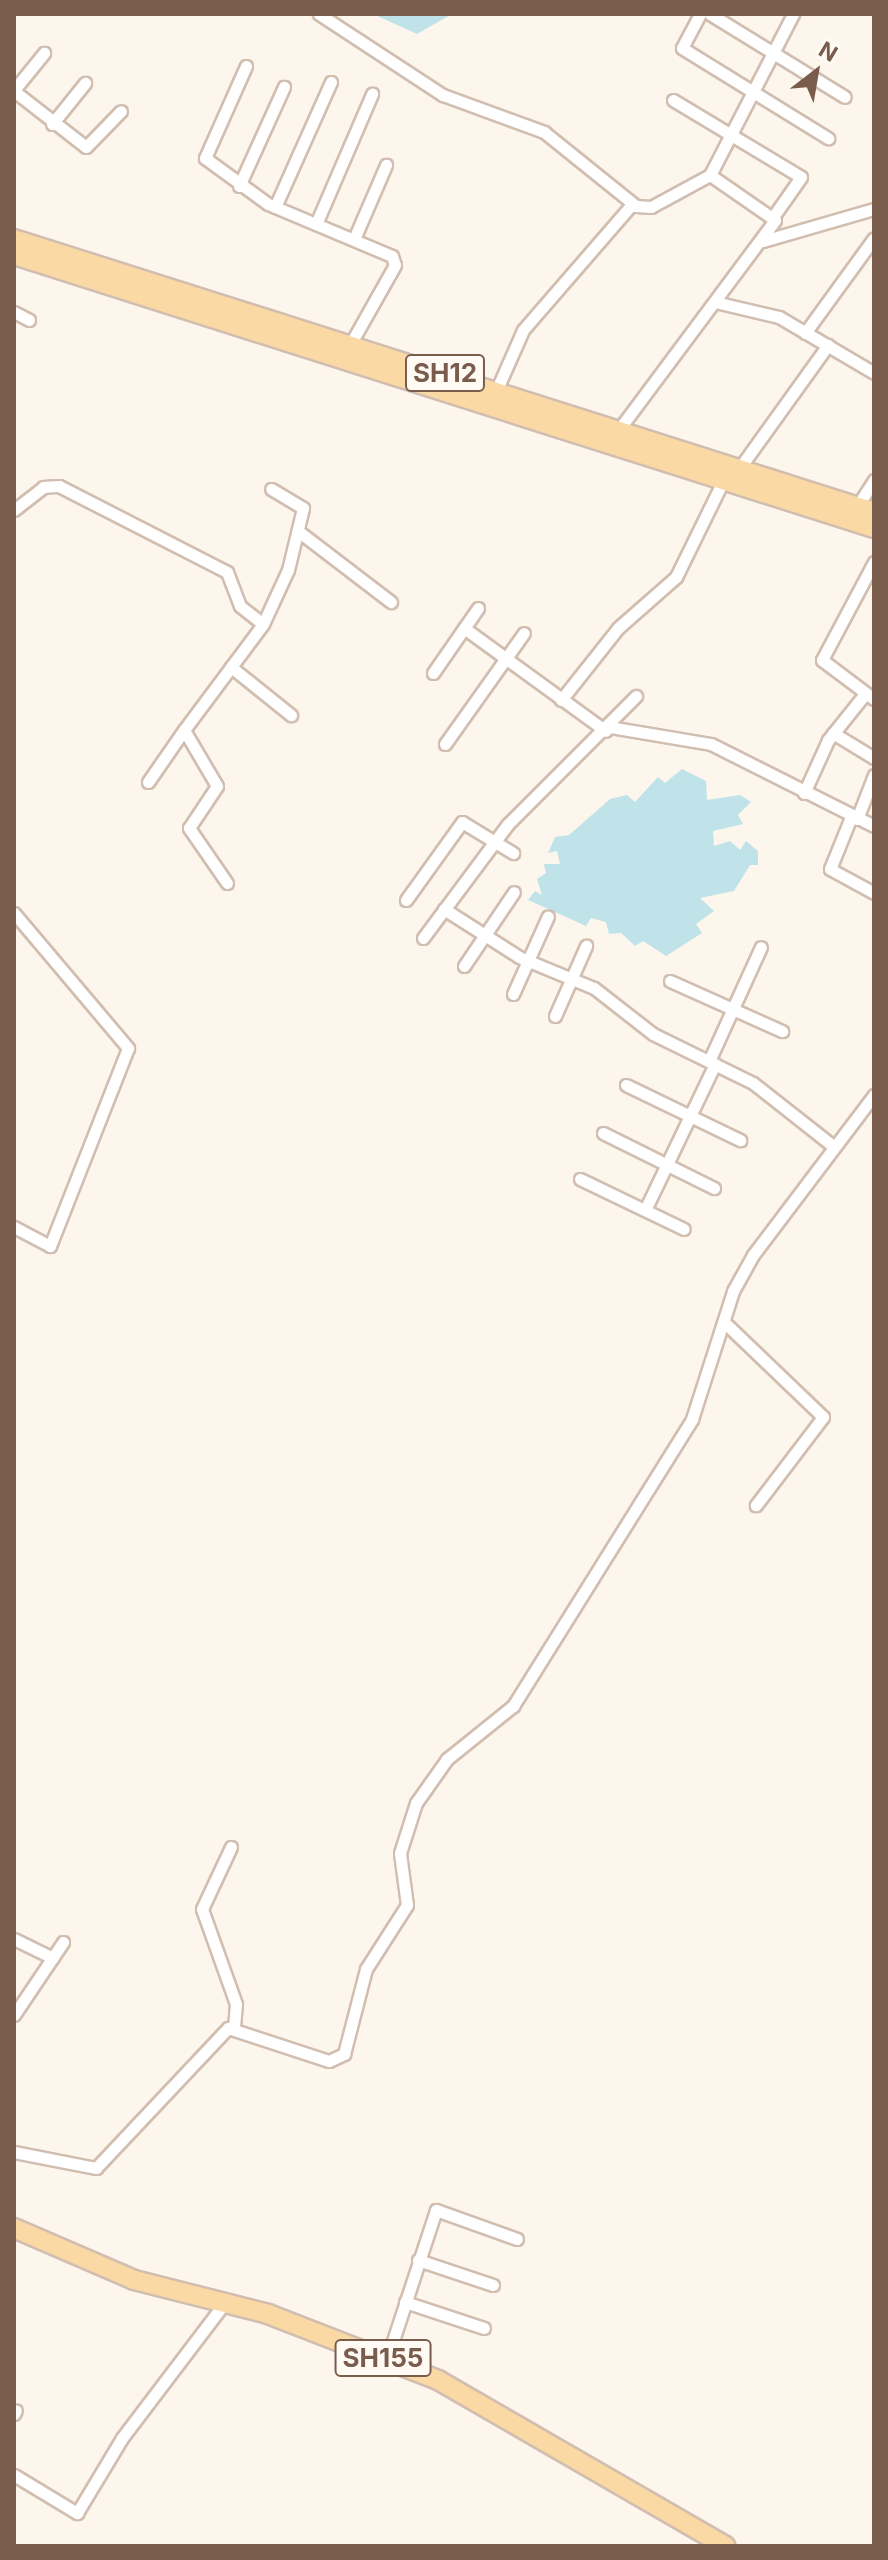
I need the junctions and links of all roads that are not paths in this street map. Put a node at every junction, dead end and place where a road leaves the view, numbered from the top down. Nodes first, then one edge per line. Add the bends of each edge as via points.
1 (319, 14) edge
2 (700, 14) edge
3 (710, 14) edge
4 (793, 14) edge
5 (44, 53) dead end
6 (773, 53) junction
7 (246, 66) dead end
8 (331, 82) dead end
9 (85, 83) dead end
10 (284, 87) dead end
11 (14, 90) edge
12 (753, 93) junction
13 (372, 94) dead end
14 (845, 97) dead end
15 (673, 100) dead end
16 (121, 111) dead end
17 (52, 124) junction
18 (731, 133) junction
19 (828, 138) dead end
20 (386, 165) dead end
21 (710, 175) junction
22 (239, 186) junction
23 (632, 204) junction
24 (275, 207) junction
25 (874, 209) edge
26 (773, 217) junction
27 (316, 224) junction
28 (874, 238) edge
29 (14, 239) edge
30 (354, 239) junction
31 (763, 241) junction
32 (14, 255) edge
33 (715, 302) junction
34 (14, 312) edge
35 (29, 320) dead end
36 (805, 333) junction
37 (351, 343) junction
38 (828, 345) junction
39 (874, 373) edge
40 (497, 389) junction
41 (620, 428) junction
42 (734, 471) junction
43 (874, 480) edge
44 (271, 489) dead end
45 (14, 494) edge
46 (26, 502) junction
47 (866, 508) edge
48 (14, 510) edge
49 (874, 528) edge
50 (298, 531) junction
51 (874, 562) edge
52 (391, 602) dead end
53 (478, 608) dead end
54 (263, 624) junction
55 (464, 628) junction
56 (524, 633) dead end
57 (506, 659) junction
58 (231, 667) junction
59 (433, 673) dead end
60 (636, 696) dead end
61 (869, 697) edge
62 (561, 700) junction
63 (291, 715) dead end
64 (608, 729) junction
65 (184, 730) junction
66 (833, 733) junction
67 (445, 744) dead end
68 (874, 758) edge
69 (874, 775) edge
70 (148, 782) dead end
71 (804, 793) junction
72 (854, 818) junction
73 (874, 826) edge
74 (493, 841) junction
75 (513, 853) dead end
76 (227, 883) dead end
77 (514, 892) dead end
78 (874, 893) edge
79 (406, 900) dead end
80 (444, 909) junction
81 (14, 913) edge
82 (548, 916) dead end
83 (484, 935) junction
84 (423, 938) dead end
85 (586, 946) dead end
86 (761, 947) dead end
87 (529, 961) junction
88 (464, 966) dead end
89 (572, 978) junction
90 (670, 981) dead end
91 (513, 994) dead end
92 (735, 1011) junction
93 (555, 1016) dead end
94 (782, 1031) dead end
95 (712, 1063) junction
96 (626, 1085) dead end
97 (874, 1095) edge
98 (691, 1114) junction
99 (603, 1133) dead end
100 (740, 1140) dead end
101 (833, 1146) junction
102 (667, 1164) junction
103 (580, 1179) dead end
104 (714, 1188) dead end
105 (645, 1210) junction
106 (14, 1227) edge
107 (684, 1229) dead end
108 (724, 1322) junction
109 (756, 1505) dead end
110 (231, 1847) dead end
111 (14, 1939) edge
112 (63, 1942) dead end
113 (53, 1958) junction
114 (14, 2015) edge
115 (234, 2027) junction
116 (14, 2152) edge
117 (14, 2231) edge
118 (517, 2239) dead end
119 (418, 2260) junction
120 (493, 2285) dead end
121 (405, 2302) junction
122 (219, 2310) junction
123 (484, 2328) dead end
124 (387, 2359) junction
125 (14, 2475) edge
126 (712, 2546) edge
127 (726, 2546) edge

1 - 23 street via 443,95 544,132
2 - 12 street via 682,48
3 - 6 street
4 - 6 street
5 - 11 street
6 - 12 street
6 - 14 street
7 - 22 street via 205,155
8 - 24 street
9 - 17 street
10 - 22 street
11 - 17 street
12 - 18 street
12 - 19 street
13 - 27 street
15 - 18 street
16 - 17 street via 86,147
18 - 21 street
18 - 26 street via 801,177
20 - 30 street
21 - 23 street via 651,207
21 - 26 street
22 - 24 street
23 - 40 street via 523,330
24 - 27 street
25 - 31 street
26 - 31 street
27 - 30 street
28 - 36 street
29 - 37 main road, SH12
30 - 37 street via 395,265
31 - 33 street
32 - 42 main road
33 - 36 street via 741,313 772,314
33 - 41 street
34 - 35 street
36 - 38 street
37 - 40 main road, SH12
38 - 39 street
38 - 42 street
40 - 41 main road, SH12
41 - 42 main road, SH12
42 - 47 main road, SH12
42 - 49 main road
42 - 62 street via 676,577 618,628
43 - 47 street
44 - 50 street via 300,502
45 - 46 street
46 - 48 street
46 - 54 street via 43,487 59,486 227,572 240,606
50 - 52 street
50 - 54 street
51 - 61 street via 822,660
53 - 55 street
54 - 58 street
55 - 57 street
55 - 59 street
56 - 57 street
57 - 62 street
57 - 67 street
58 - 63 street
58 - 65 street
60 - 64 street
61 - 66 street
62 - 64 street
64 - 71 street via 699,740
64 - 74 street
65 - 70 street
65 - 76 street via 217,786 189,828
66 - 68 street
66 - 71 street
69 - 72 street
71 - 72 street
72 - 73 street
72 - 78 street via 830,869
74 - 75 street
74 - 79 street via 457,825
74 - 80 street
77 - 83 street
80 - 83 street
80 - 84 street
81 - 106 street via 128,1048 50,1246
82 - 87 street
83 - 87 street
83 - 88 street
85 - 89 street
86 - 92 street
87 - 89 street
87 - 91 street
89 - 93 street
89 - 95 street
90 - 92 street
92 - 94 street
92 - 95 street
95 - 98 street
95 - 101 street via 753,1083
96 - 98 street
97 - 101 street
98 - 100 street
98 - 102 street
99 - 102 street
101 - 108 street via 753,1255
102 - 104 street
102 - 105 street
103 - 105 street
105 - 107 street
108 - 109 street via 823,1417
108 - 115 street via 692,1419 513,1706 447,1759 407,1821 400,1853 407,1905 366,1969 344,2054 329,2061
110 - 115 street via 202,1909 236,2004
111 - 113 street
112 - 113 street
113 - 114 street
115 - 116 street via 221,2031 96,2168
117 - 122 main road, SH155 via 139,2292
117 - 124 main road, SH155 via 134,2280 268,2314
118 - 119 street via 436,2210
119 - 120 street
119 - 121 street
121 - 123 street
121 - 124 street
122 - 125 street via 122,2438 77,2513
122 - 126 main road, SH155 via 329,2343 511,2424
124 - 127 main road, SH155 via 508,2416

